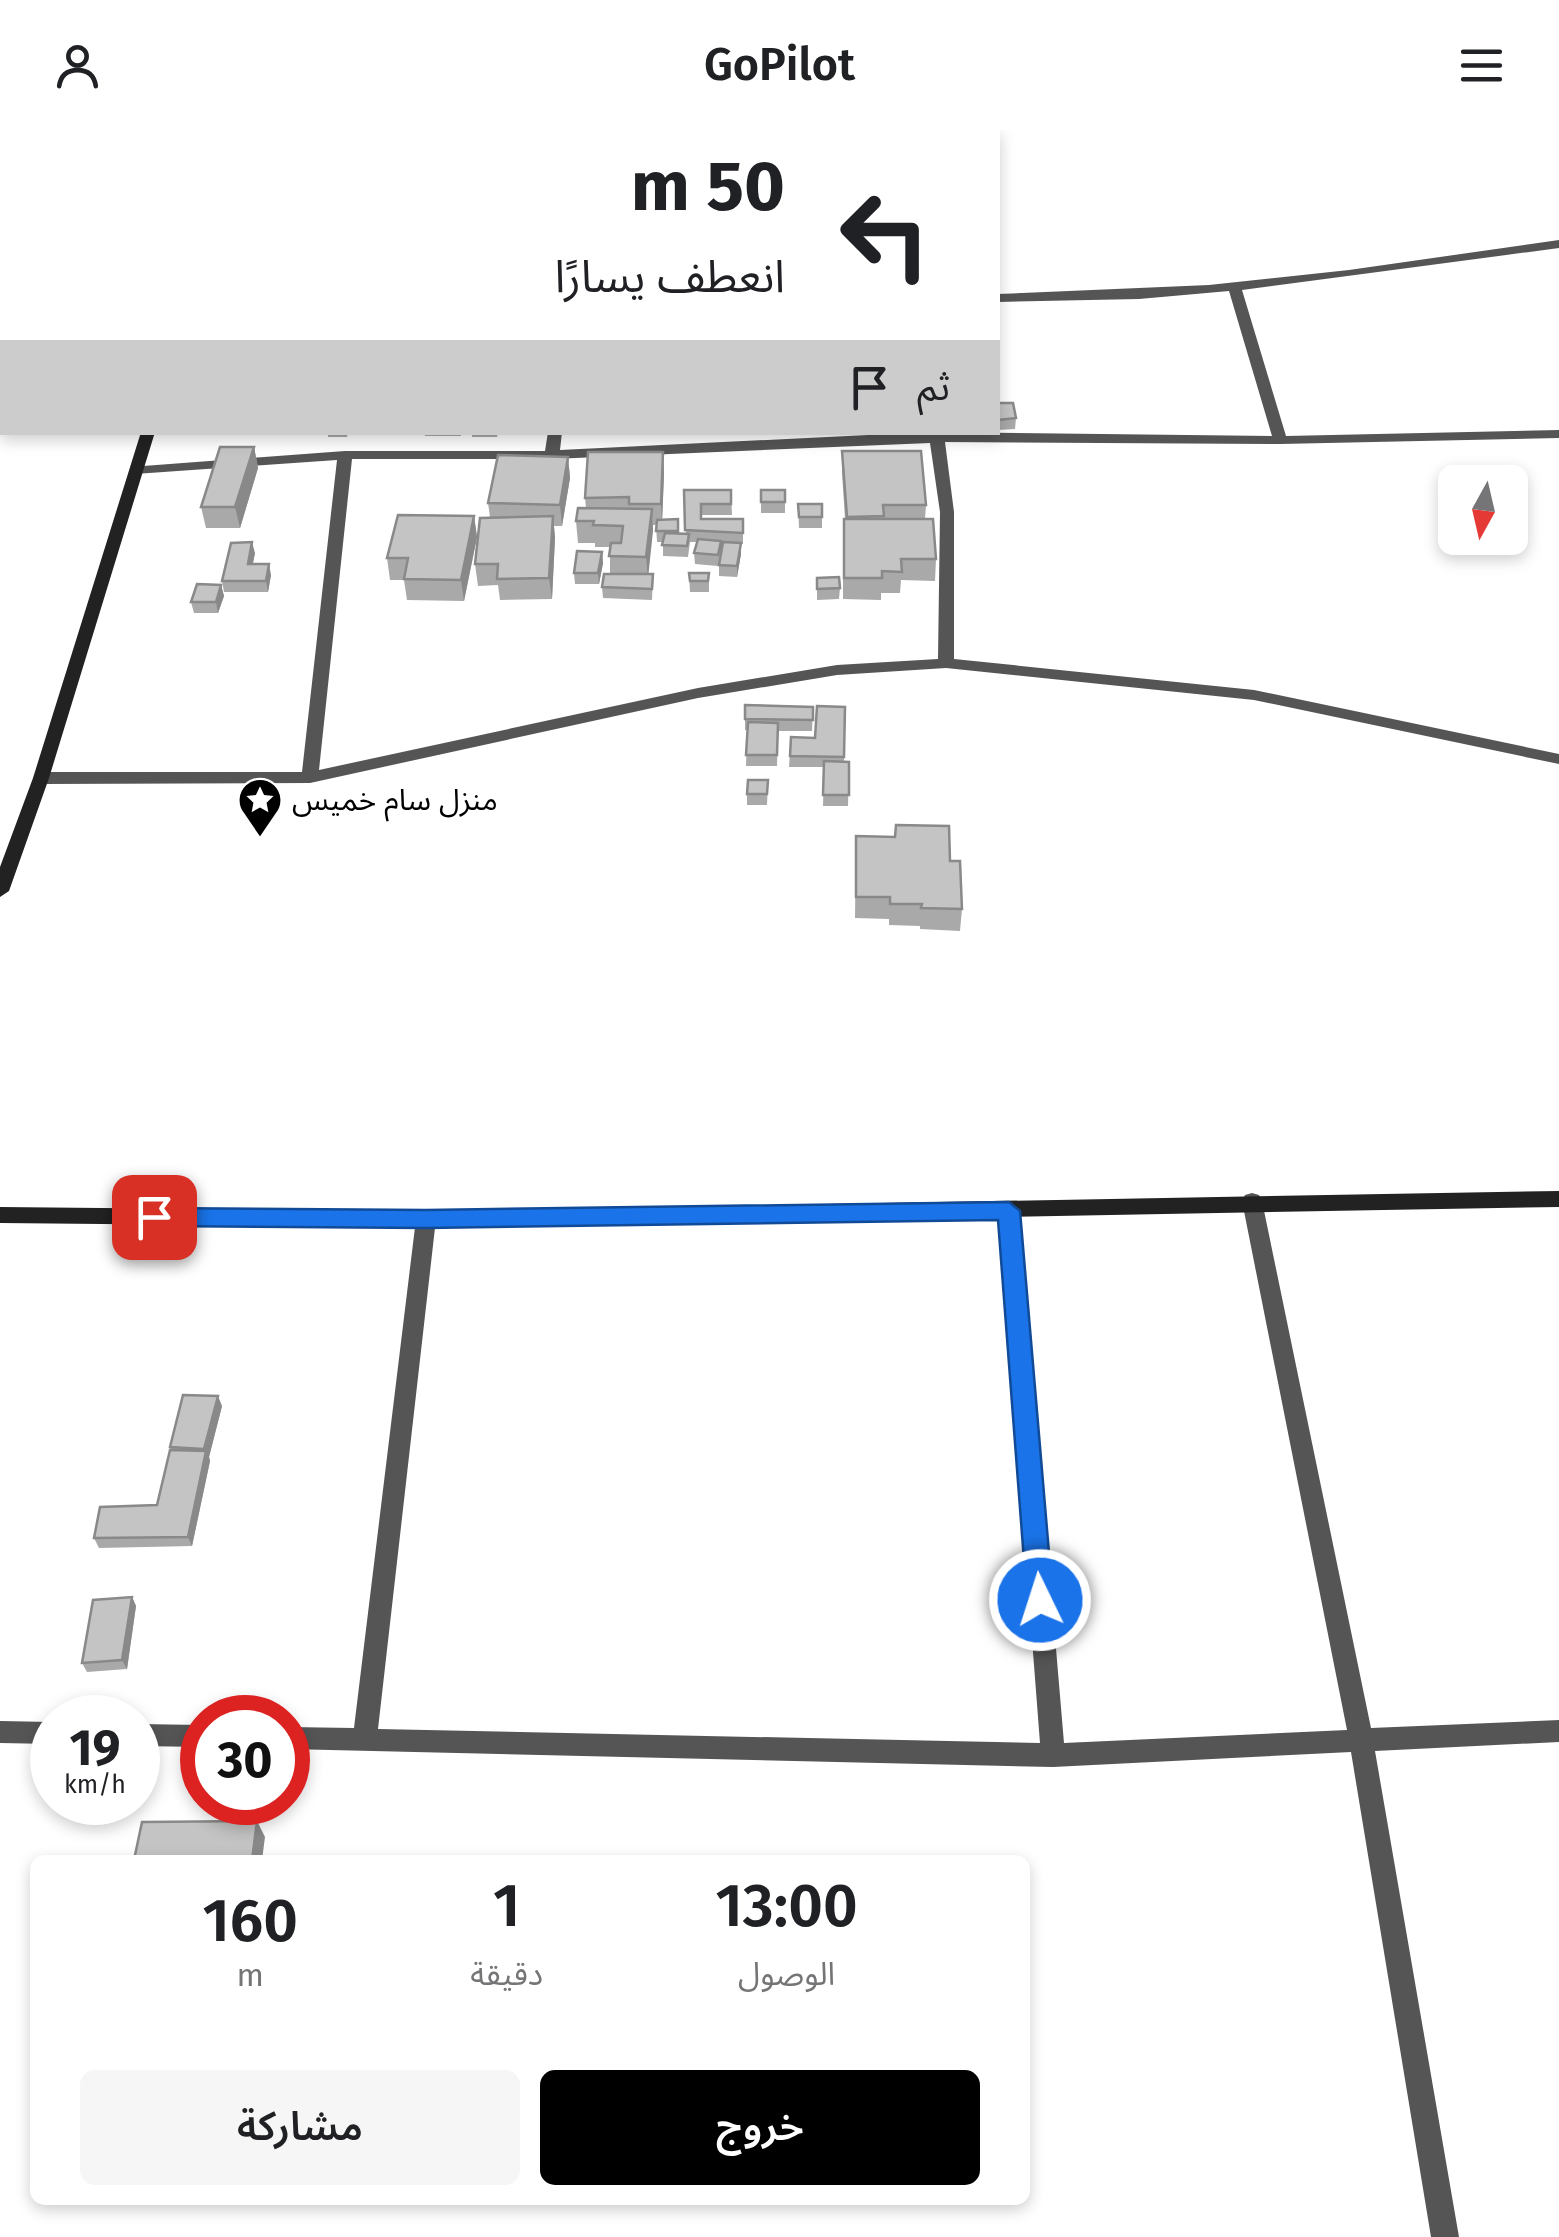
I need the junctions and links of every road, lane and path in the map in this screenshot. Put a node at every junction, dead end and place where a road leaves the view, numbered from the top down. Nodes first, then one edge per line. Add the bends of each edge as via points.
1 (1559, 244) edge
2 (1234, 290) junction
3 (1000, 298) edge
4 (1559, 434) edge
5 (147, 435) edge
6 (555, 435) edge
7 (938, 436) edge
8 (1280, 440) junction
9 (345, 454) junction
10 (552, 455) junction
11 (135, 470) junction
12 (946, 662) junction
13 (1559, 758) edge
14 (310, 777) junction
15 (41, 778) junction
16 (0, 891) edge
17 (1559, 1199) edge
18 (1252, 1201) junction
19 (1009, 1211) junction
20 (0, 1215) edge
21 (426, 1219) junction
22 (1559, 1731) edge
23 (0, 1732) edge
24 (30, 1733) edge
25 (1362, 1738) junction
26 (310, 1739) edge
27 (364, 1740) junction
28 (1053, 1755) junction
29 (1445, 2237) edge

1 - 2 street
2 - 3 street via 1094,300
2 - 8 street
4 - 8 street
5 - 11 street
6 - 10 street
7 - 8 street
7 - 10 street
7 - 12 street via 948,512
9 - 10 street
9 - 11 street
9 - 14 street
11 - 15 street
12 - 13 street via 1254,695
12 - 14 street via 836,670 698,694
14 - 15 street
15 - 16 street
17 - 18 street
18 - 19 street
18 - 25 street
19 - 21 street
19 - 28 street
20 - 21 street
21 - 27 street
22 - 25 street
23 - 24 street
25 - 28 street
25 - 29 street
26 - 27 street
27 - 28 street

